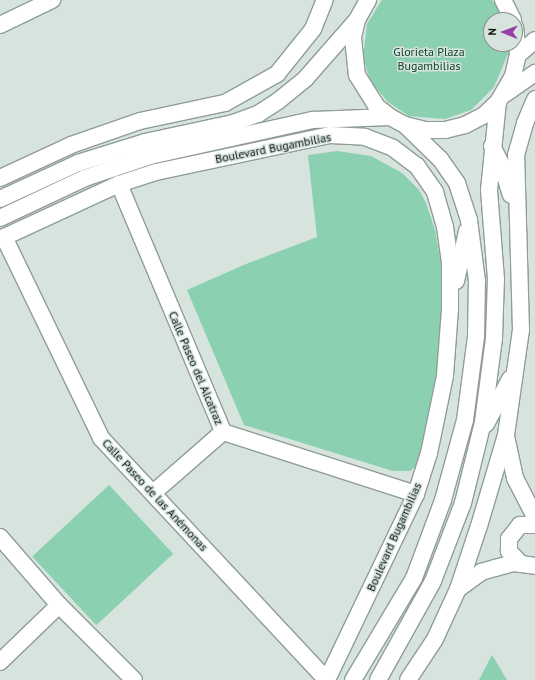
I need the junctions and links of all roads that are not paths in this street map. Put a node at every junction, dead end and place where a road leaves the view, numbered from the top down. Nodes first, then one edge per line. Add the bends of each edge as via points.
1 (52, 0) edge
2 (325, 0) edge
3 (502, 0) edge
4 (365, 1) edge
5 (509, 12) edge
6 (357, 20) junction
7 (0, 25) edge
8 (535, 40) edge
9 (518, 52) edge
10 (518, 55) junction
11 (535, 73) edge
12 (500, 98) junction
13 (535, 99) edge
14 (390, 117) junction
15 (406, 125) junction
16 (492, 146) junction
17 (0, 178) edge
18 (119, 184) junction
19 (46, 197) junction
20 (0, 199) edge
21 (517, 214) junction
22 (0, 218) edge
23 (469, 220) junction
24 (36, 221) junction
25 (2, 238) edge
26 (450, 308) junction
27 (515, 368) junction
28 (223, 432) junction
29 (506, 435) junction
30 (478, 440) junction
31 (153, 493) junction
32 (416, 494) junction
33 (535, 517) edge
34 (535, 525) edge
35 (0, 537) edge
36 (528, 565) edge
37 (458, 589) junction
38 (59, 605) junction
39 (0, 662) edge
40 (134, 680) edge
41 (327, 680) edge
42 (353, 680) edge
43 (378, 680) edge
44 (408, 680) edge

1 - 7 street
2 - 17 street via 313,29 270,78 225,102 140,121 71,145
3 - 5 street
4 - 6 street
6 - 14 street via 353,38 357,75 372,101
6 - 20 street via 306,78 278,102 258,114 233,123 145,142 93,158
8 - 10 street
9 - 10 street
10 - 12 street via 513,76
11 - 12 street
12 - 15 street via 483,116 465,125 445,130 425,130
12 - 16 street
13 - 21 street via 524,123 516,155
14 - 15 street
14 - 19 street, Boulevard Bugambilias via 314,120 150,156 85,178
15 - 23 street via 440,159 457,183
16 - 21 street via 502,166
16 - 30 street via 489,190 496,279 494,338
18 - 24 street, Boulevard Bugambilias
18 - 26 street, Boulevard Bugambilias via 156,172 330,135 365,137 386,145 417,166 435,192 445,227 450,262
18 - 28 street, Calle Paseo del Alcatraz
19 - 22 street, Boulevard Bugambilias
19 - 24 street
21 - 27 street via 521,322
23 - 26 street
23 - 42 street via 477,281 476,337 465,420 443,500 414,578
24 - 25 street, Boulevard Bugambilias
25 - 31 street, Calle Paseo de las Anémonas via 102,438
26 - 32 street, Boulevard Bugambilias via 445,376 429,453
27 - 29 street
27 - 30 street
28 - 31 street
28 - 32 street, Calle Paseo del Alcatraz
29 - 33 street via 515,478
29 - 37 street via 480,526
30 - 43 street via 463,503 433,581
31 - 41 street, Calle Paseo de las Anémonas
32 - 41 street, Boulevard Bugambilias
34 - 36 street via 520,525 509,539 509,551
35 - 38 street
36 - 37 street via 481,572
37 - 44 street via 435,639
38 - 39 street
38 - 40 street

